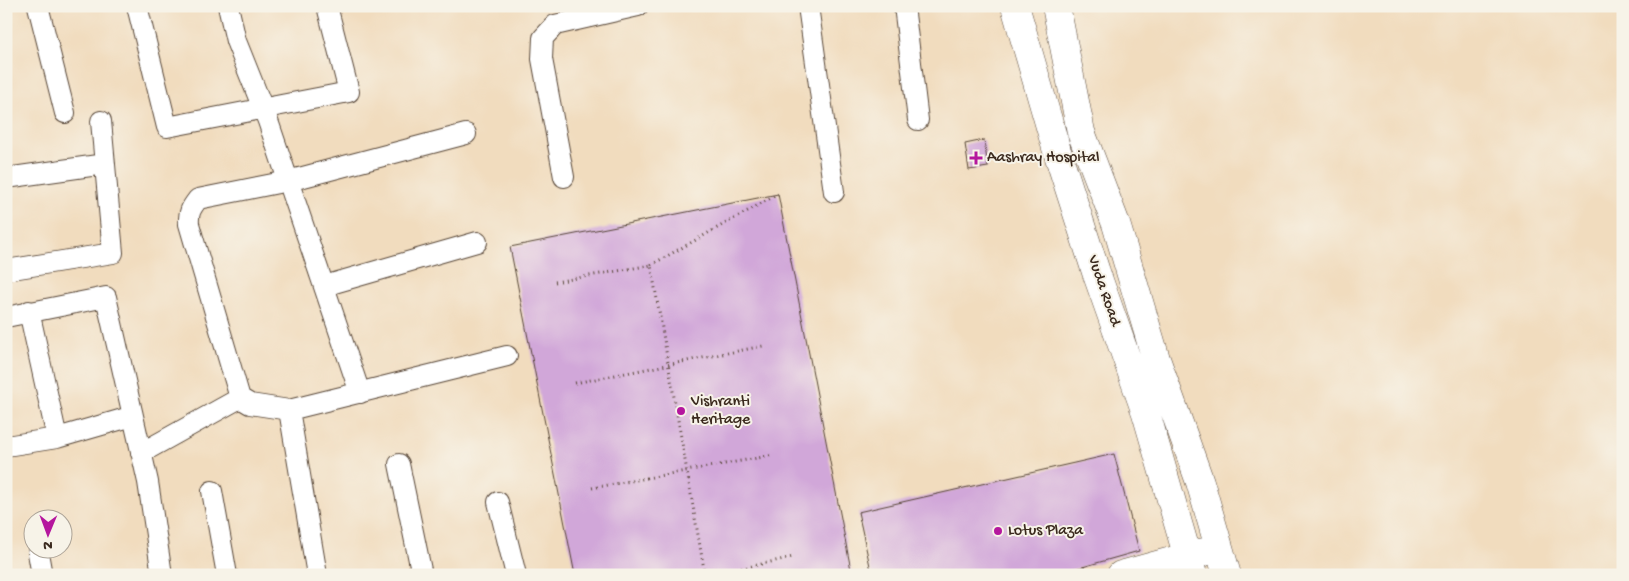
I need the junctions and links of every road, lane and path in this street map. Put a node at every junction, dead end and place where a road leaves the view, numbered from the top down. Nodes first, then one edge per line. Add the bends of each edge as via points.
1 (38, 6) edge
2 (138, 6) edge
3 (228, 6) edge
4 (327, 6) edge
5 (638, 6) edge
6 (808, 6) edge
7 (904, 6) edge
8 (1015, 6) edge
9 (1056, 6) edge
10 (263, 109) junction
11 (66, 113) dead end
12 (918, 120) dead end
13 (101, 121) dead end
14 (466, 134) dead end
15 (105, 164) junction
16 (564, 177) dead end
17 (6, 178) edge
18 (288, 181) junction
19 (834, 192) dead end
20 (778, 194) dead end
21 (477, 242) dead end
22 (651, 265) junction
23 (6, 270) edge
24 (555, 282) dead end
25 (324, 286) junction
26 (29, 311) junction
27 (6, 317) edge
28 (763, 346) dead end
29 (507, 356) dead end
30 (668, 364) junction
31 (575, 383) dead end
32 (360, 393) junction
33 (240, 398) junction
34 (289, 410) junction
35 (133, 416) junction
36 (56, 438) junction
37 (6, 446) edge
38 (141, 453) junction
39 (774, 455) dead end
40 (399, 464) dead end
41 (687, 470) junction
42 (592, 488) dead end
43 (212, 491) dead end
44 (498, 502) dead end
45 (1219, 547) junction
46 (793, 557) dead end
47 (39, 558) edge
48 (1190, 566) edge
49 (42, 575) edge
50 (162, 575) edge
51 (227, 575) edge
52 (317, 575) edge
53 (422, 575) edge
54 (516, 575) edge
55 (705, 575) edge
56 (712, 575) edge
57 (1121, 575) edge
58 (1227, 575) edge

1 - 11 street
2 - 10 street via 167,127
3 - 10 street via 236,41
4 - 10 street via 349,92
5 - 16 street via 556,25 543,38 542,59
6 - 19 street
7 - 12 street
8 - 48 street, Vuda Road via 1057,152 1146,413
9 - 45 street, Vuda Road via 1081,132 1116,224 1156,359 1200,482
10 - 18 street
13 - 15 street
14 - 18 street
15 - 17 street
15 - 23 street via 113,253
18 - 25 street
18 - 33 street via 198,199 188,214
20 - 22 path
21 - 25 street
22 - 24 path
22 - 30 path
25 - 32 street
26 - 27 street
26 - 35 street via 106,298
26 - 36 street
28 - 30 path
29 - 32 street
30 - 31 path
30 - 41 path
32 - 34 street
33 - 34 street via 250,404
33 - 38 street
34 - 52 street
35 - 36 street
35 - 38 street
36 - 37 street
38 - 50 street
39 - 41 path
40 - 53 street
41 - 42 path
41 - 55 path
43 - 51 street
44 - 54 street
45 - 48 street
45 - 58 street, Vuda Road
46 - 56 path
47 - 49 street
48 - 57 street

